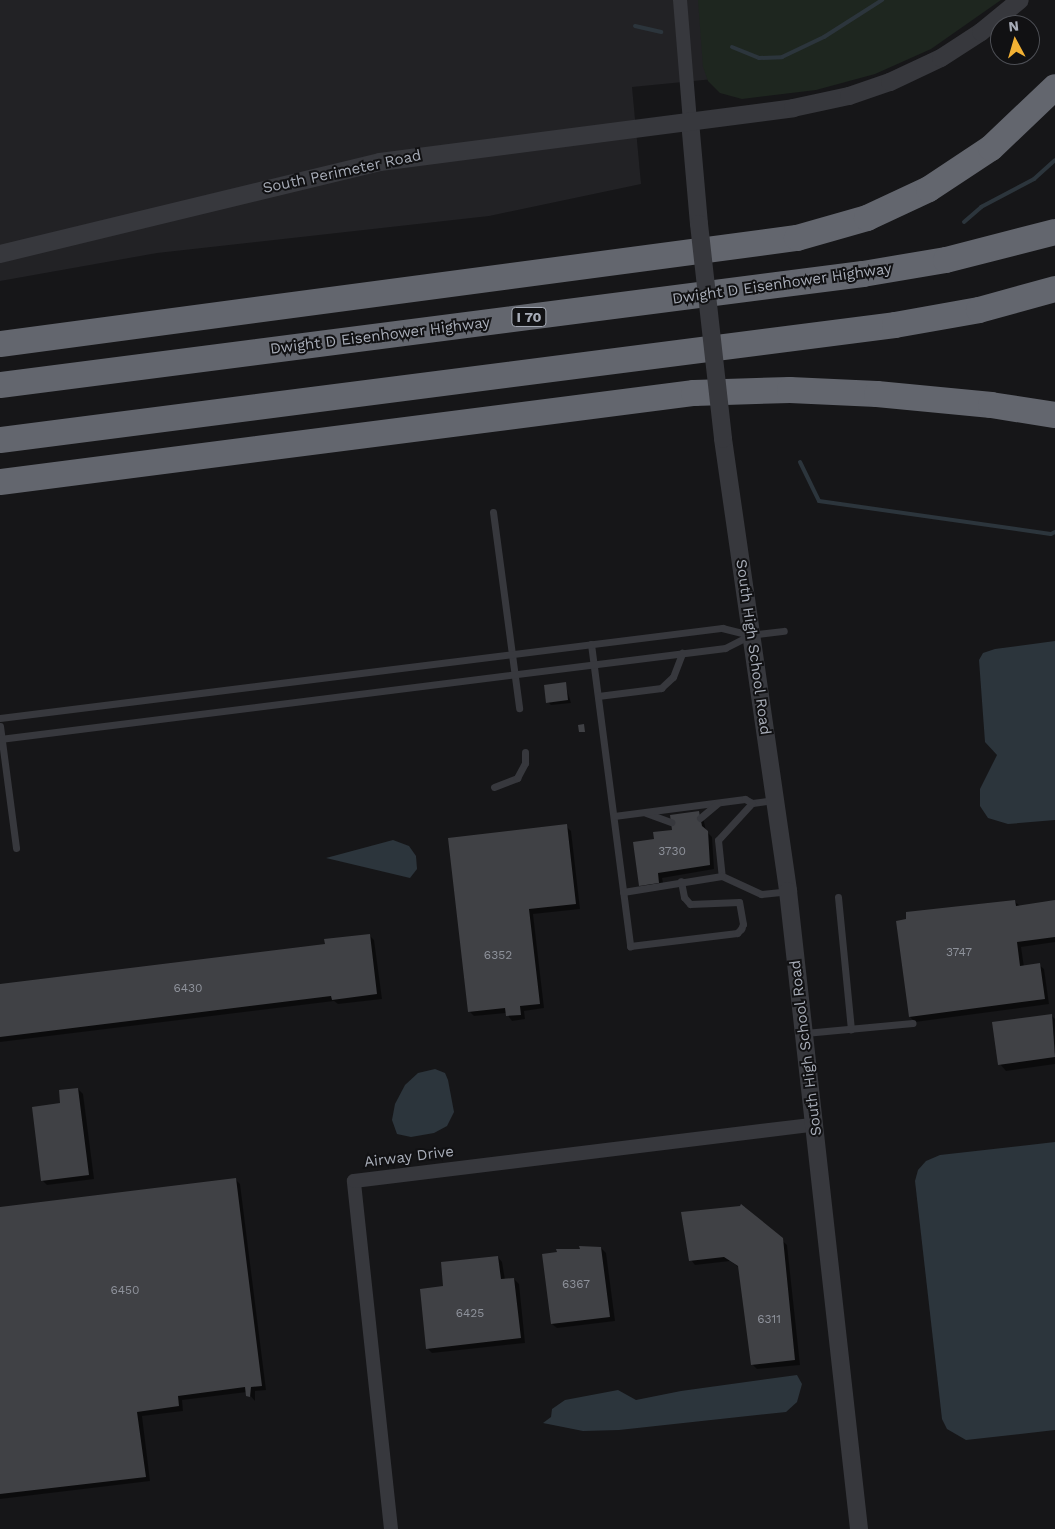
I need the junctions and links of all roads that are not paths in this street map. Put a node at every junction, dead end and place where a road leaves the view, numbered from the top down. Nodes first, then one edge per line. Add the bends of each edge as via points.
1 (680, 0) edge
2 (1020, 0) edge
3 (1055, 87) edge
4 (690, 121) junction
5 (1055, 232) edge
6 (0, 254) edge
7 (1055, 289) edge
8 (0, 344) edge
9 (0, 385) edge
10 (877, 394) junction
11 (1055, 415) edge
12 (1055, 428) edge
13 (0, 440) edge
14 (0, 482) edge
15 (493, 512) dead end
16 (784, 631) dead end
17 (750, 635) junction
18 (592, 644) junction
19 (682, 653) junction
20 (511, 654) junction
21 (594, 665) junction
22 (514, 674) junction
23 (598, 696) junction
24 (519, 708) dead end
25 (0, 718) edge
26 (0, 726) edge
27 (1, 739) edge
28 (525, 752) dead end
29 (494, 788) dead end
30 (776, 800) junction
31 (718, 803) junction
32 (752, 803) junction
33 (644, 812) junction
34 (614, 816) junction
35 (700, 818) dead end
36 (671, 822) dead end
37 (16, 848) dead end
38 (722, 876) junction
39 (681, 882) junction
40 (788, 891) junction
41 (623, 892) junction
42 (838, 897) dead end
43 (913, 1023) dead end
44 (851, 1029) junction
45 (805, 1033) junction
46 (815, 1124) junction
47 (391, 1529) edge
48 (859, 1529) edge

1 - 4 street
2 - 4 street via 981,32 941,58 878,87 811,105
3 - 8 highway via 991,148 930,189 867,218 813,234 770,243 245,309
4 - 6 street, South Perimeter Road via 380,162
4 - 17 street, South High School Road, bridge via 723,439
5 - 9 highway, Dwight D Eisenhower Highway / I 70 via 946,260 863,274
7 - 13 highway via 979,310 895,325
10 - 11 highway
10 - 12 highway
10 - 14 highway via 790,390 694,393
15 - 20 lane
16 - 17 lane
17 - 18 lane via 722,628
17 - 19 lane via 725,648
17 - 30 street, South High School Road
18 - 20 lane
18 - 21 lane
19 - 21 lane
19 - 23 lane via 674,677 661,688
20 - 22 lane
20 - 25 lane
21 - 22 lane
21 - 23 lane
22 - 24 lane
22 - 27 lane
23 - 34 lane
26 - 27 lane
27 - 37 lane
28 - 29 lane via 526,763 517,778
30 - 32 lane
30 - 40 street, South High School Road
31 - 32 lane via 745,799
31 - 33 lane
31 - 35 lane
32 - 38 lane via 718,840
33 - 34 lane
33 - 36 lane
34 - 41 lane
38 - 39 lane
38 - 40 lane via 761,894
39 - 41 lane
39 - 41 lane via 684,897 690,904 739,902 743,924 736,933 630,946
40 - 45 street, South High School Road
42 - 44 lane
43 - 44 lane
44 - 45 lane
45 - 46 street, South High School Road
46 - 47 street, Airway Drive via 354,1181
46 - 48 street, South High School Road

